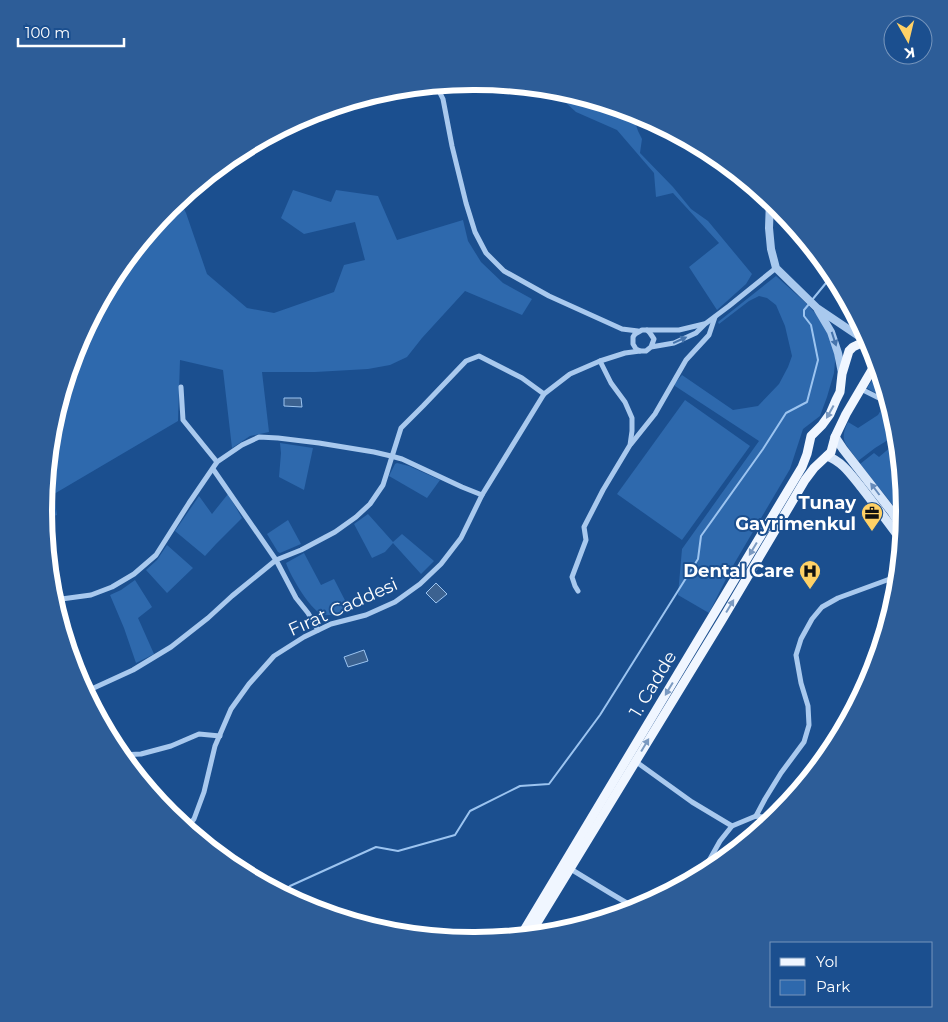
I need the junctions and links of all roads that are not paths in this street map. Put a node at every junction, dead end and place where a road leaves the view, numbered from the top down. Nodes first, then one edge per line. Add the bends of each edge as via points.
1 (439, 91) edge
2 (770, 211) edge
3 (776, 268) junction
4 (815, 306) junction
5 (715, 316) junction
6 (705, 324) junction
7 (622, 329) junction
8 (646, 330) junction
9 (638, 331) junction
10 (856, 333) edge
11 (632, 342) junction
12 (861, 345) edge
13 (651, 348) junction
14 (640, 351) junction
15 (625, 353) junction
16 (600, 361) junction
17 (871, 370) edge
18 (842, 374) junction
19 (182, 387) dead end
20 (861, 388) junction
21 (544, 394) junction
22 (880, 398) edge
23 (835, 436) junction
24 (630, 445) junction
25 (809, 446) junction
26 (391, 456) junction
27 (827, 456) junction
28 (217, 462) junction
29 (213, 469) junction
30 (482, 495) junction
31 (896, 519) edge
32 (895, 532) edge
33 (276, 560) junction
34 (890, 579) edge
35 (578, 591) dead end
36 (62, 599) edge
37 (318, 630) junction
38 (92, 689) edge
39 (220, 736) junction
40 (131, 754) edge
41 (635, 762) junction
42 (756, 816) junction
43 (763, 818) edge
44 (191, 823) edge
45 (732, 826) junction
46 (709, 860) edge
47 (570, 868) junction
48 (627, 903) edge
49 (534, 928) edge
50 (525, 929) edge

1 - 7 street via 466,203 486,253 504,271 549,296
2 - 3 street via 771,249
3 - 4 street
3 - 5 street
4 - 10 street
4 -> 18 street via 831,332
5 - 6 street
5 - 24 street via 709,335 686,360 655,414
6 - 8 street via 679,330
13 -> 6 street via 674,344 696,333
7 - 9 street
7 - 11 street
8 - 9 street
8 - 13 street via 653,336
9 - 11 street
11 - 14 street
11 - 15 street
12 - 18 main road, 1. Cadde via 849,351
13 - 14 street
14 - 15 street, Fırat Caddesi
15 - 16 street, Fırat Caddesi
16 - 21 street, Fırat Caddesi via 570,374
16 - 24 street via 632,418
17 - 20 main road, 1. Cadde
18 -> 25 main road, 1. Cadde via 842,383 830,414 811,436
19 - 28 street via 183,420
20 - 22 street
20 - 23 main road, 1. Cadde
21 - 26 street via 522,378 479,356 466,361 400,428
21 - 30 street, Fırat Caddesi
23 - 27 main road, 1. Cadde
31 -> 23 main road
24 - 35 street via 584,527 586,540 572,577
25 - 27 main road via 817,456
25 -> 50 main road, 1. Cadde via 793,483
26 - 28 street via 319,443 259,437
26 - 30 street
26 - 33 street via 383,484 370,504 335,532
27 - 32 main road via 847,469
41 -> 27 main road, 1. Cadde via 805,480
28 - 29 street
29 - 33 street
29 - 36 street via 156,555 142,568 91,596
30 - 37 street, Fırat Caddesi via 461,538 420,584 395,602
33 - 37 street
33 - 38 street via 171,647 133,670
34 - 42 street via 838,598 822,607 812,619 796,654 808,706 809,726 804,742
37 - 39 street, Fırat Caddesi via 274,656 231,709
39 - 40 street via 199,734 171,746
39 - 44 street, Fırat Caddesi via 204,792
41 - 45 street
41 - 47 main road, 1. Cadde
42 - 43 street
42 - 45 street
45 - 46 street
47 - 48 street
47 - 49 main road, 1. Cadde

